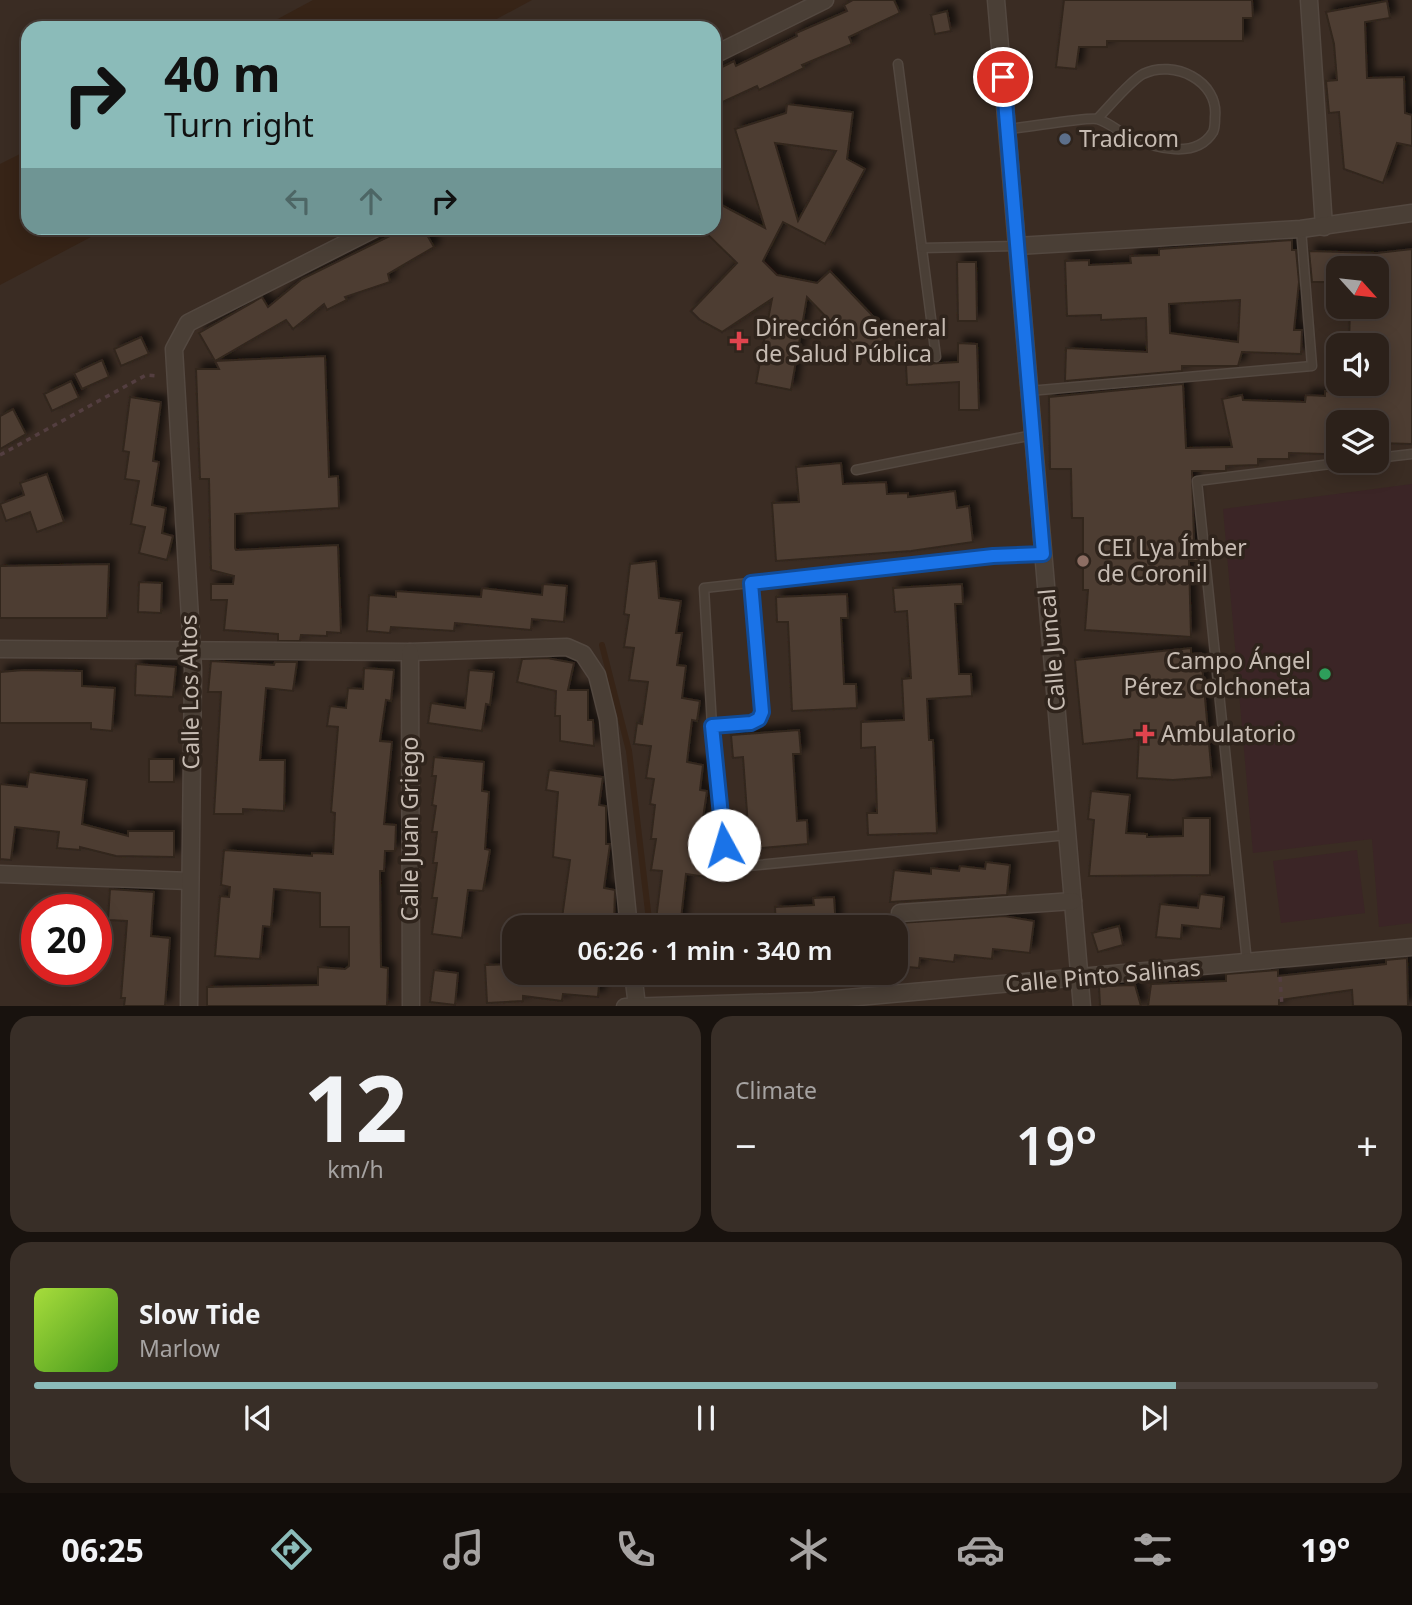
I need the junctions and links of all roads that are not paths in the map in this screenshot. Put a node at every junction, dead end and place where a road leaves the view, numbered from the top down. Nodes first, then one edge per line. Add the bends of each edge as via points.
1 (825, 0) edge
2 (996, 0) edge
3 (1309, 0) edge
4 (721, 52) edge
5 (898, 64) dead end
6 (1097, 119) junction
7 (1007, 129) junction
8 (1412, 213) edge
9 (1324, 226) junction
10 (1301, 229) junction
11 (362, 235) edge
12 (1017, 246) junction
13 (922, 248) junction
14 (936, 357) dead end
15 (1029, 391) junction
16 (1033, 435) junction
17 (1412, 454) edge
18 (1389, 457) edge
19 (1326, 465) edge
20 (856, 470) dead end
21 (1043, 554) junction
22 (751, 583) junction
23 (0, 649) edge
24 (191, 649) junction
25 (410, 652) junction
26 (712, 726) junction
27 (1067, 835) junction
28 (0, 874) edge
29 (190, 881) junction
30 (1073, 901) junction
31 (900, 913) dead end
32 (628, 915) edge
33 (1412, 947) edge
34 (1247, 962) junction
35 (1080, 979) junction
36 (635, 985) edge
37 (861, 1002) edge
38 (813, 1004) edge
39 (189, 1006) edge
40 (411, 1006) edge
41 (625, 1006) edge
42 (637, 1006) edge
43 (1083, 1006) edge

1 - 4 street
2 - 7 street, Calle Juncal
3 - 9 street
5 - 13 lane
6 - 6 lane via 1132,138 1191,150 1214,130 1216,106 1201,82 1184,72 1163,71 1143,74
6 - 7 lane
7 - 12 street, Calle Juncal
8 - 9 street
9 - 10 street
10 - 12 street
10 - 15 lane via 1312,366
11 - 24 street, Calle Los Altos via 187,323 174,349
12 - 13 lane
12 - 15 street, Calle Juncal
13 - 14 lane
15 - 16 street, Calle Juncal
16 - 20 lane
16 - 21 street, Calle Juncal
17 - 18 lane
19 - 34 lane via 1197,481
21 - 22 lane
21 - 27 street, Calle Juncal
22 - 26 lane via 704,589
22 - 26 lane via 762,712 751,723
23 - 24 street
24 - 25 street
24 - 29 street, Calle Los Altos
25 - 32 street via 567,646 583,654 597,675 608,719
25 - 40 street, Calle Juan Griego
26 - 27 lane via 727,868
27 - 30 street, Calle Juncal
28 - 29 street
29 - 39 street, Calle Los Altos
30 - 31 street
30 - 35 street, Calle Juncal
33 - 34 street, Calle Pinto Salinas
34 - 35 street, Calle Pinto Salinas
35 - 37 street, Calle Pinto Salinas
35 - 43 street, Calle Juncal
36 - 42 street
37 - 38 street, Calle Pinto Salinas
38 - 42 street, Calle Pinto Salinas
41 - 42 street, Calle Pinto Salinas

